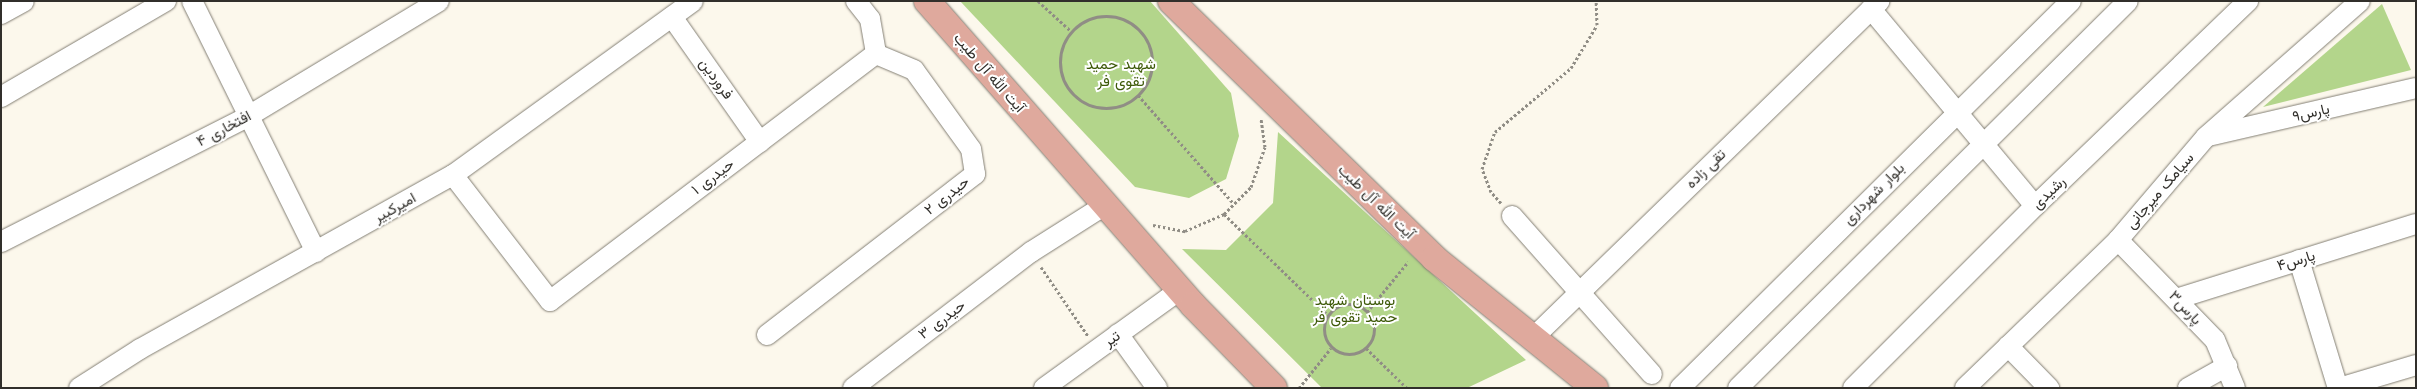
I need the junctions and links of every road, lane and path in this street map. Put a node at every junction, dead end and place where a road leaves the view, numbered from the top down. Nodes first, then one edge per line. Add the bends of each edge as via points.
1 (24, 1) edge
2 (166, 1) edge
3 (192, 1) edge
4 (439, 1) edge
5 (693, 1) edge
6 (856, 1) edge
7 (927, 1) edge
8 (1038, 1) edge
9 (1171, 1) edge
10 (1596, 1) edge
11 (2071, 1) edge
12 (2128, 1) edge
13 (2248, 1) edge
14 (2360, 1) edge
15 (1875, 5) edge
16 (1, 14) edge
17 (672, 17) junction
18 (1072, 32) junction
19 (876, 54) junction
20 (1256, 86) junction
21 (2416, 88) edge
22 (1138, 95) junction
23 (1, 97) edge
24 (1958, 111) junction
25 (247, 118) junction
26 (2206, 137) junction
27 (760, 142) junction
28 (1982, 143) junction
29 (453, 175) junction
30 (1234, 204) junction
31 (2035, 206) junction
32 (1112, 212) junction
33 (1224, 214) junction
34 (1512, 216) joint
35 (2416, 224) edge
36 (2118, 240) junction
37 (1, 242) edge
38 (1422, 246) junction
39 (316, 252) junction
40 (1031, 252) junction
41 (2299, 260) junction
42 (1180, 290) junction
43 (1580, 293) junction
44 (2176, 299) junction
45 (1367, 312) junction
46 (1327, 314) junction
47 (1118, 334) junction
48 (767, 335) dead end
49 (1534, 338) junction
50 (2008, 346) junction
51 (1331, 348) junction
52 (1366, 348) junction
53 (1097, 350) junction
54 (2416, 365) edge
55 (2227, 366) junction
56 (1652, 374) dead end
57 (79, 388) edge
58 (853, 388) edge
59 (1044, 388) edge
60 (1157, 388) edge
61 (1274, 388) edge
62 (1300, 388) edge
63 (1407, 388) edge
64 (1595, 388) edge
65 (1680, 388) edge
66 (1738, 388) edge
67 (1852, 388) edge
68 (1965, 388) edge
69 (2049, 388) edge
70 (2188, 388) edge
71 (2235, 388) edge
72 (2338, 388) edge

1 - 16 street
2 - 23 street
3 - 25 street
4 - 25 street, افتخاری ۴
5 - 17 street, امیرکبیر
6 - 19 street via 870,19
7 - 32 main road, آیت الله آل طیب
8 - 18 path
9 - 20 main road, آیت الله آل طیب
10 - 34 path via 1597,25 1571,68 1495,132 1482,169 1492,192
11 - 24 street, بلوار شهرداری
12 - 28 street
13 - 31 street, رشیدی
14 - 26 street, سیامک میرجانی
15 - 24 street
15 - 43 street, تقی زاده
17 - 27 street, فروردین
17 - 29 street, امیرکبیر
18 - 22 path via 1063,42 1058,65 1065,86 1081,103 1102,110 1125,106
18 - 22 path via 1077,25 1098,16 1121,17 1140,29 1152,49 1153,71
19 - 27 street, حیدری ۱
19 - 48 street, حیدری ۲ via 914,70 971,149 975,174
20 - 30 path via 1265,147 1251,187
20 - 38 main road, آیت الله آل طیب
21 - 26 street, پارس۹
22 - 30 path
24 - 28 street
24 - 65 street, بلوار شهرداری
25 - 37 street, افتخاری ۴
25 - 39 street
26 - 36 street, سیامک میرجانی
27 - 29 street, حیدری ۱ via 550,301
28 - 31 street
28 - 66 street
29 - 39 street, امیرکبیر
30 - 33 path
31 - 67 street, رشیدی
32 - 33 path via 1185,231
32 - 40 street, حیدری ۳
32 - 42 main road, آیت الله آل طیب
33 - 46 path
34 - 43 street
35 - 41 street, پارس۴
36 - 44 street, پارس۳
36 - 50 street, سیامک میرجانی
38 - 45 path
38 - 49 main road, آیت الله آل طیب
39 - 57 street, امیرکبیر via 140,349
40 - 53 path
40 - 58 street, حیدری ۳
41 - 44 street, پارس۴
41 - 72 street
42 - 47 street, تیر
42 - 61 main road, آیت الله آل طیب
43 - 49 street, تقی زاده
43 - 56 street
44 - 55 street, پارس۳ via 2215,340
45 - 46 path via 1348,303 1336,306
45 - 52 path via 1374,326 1373,338
46 - 51 path via 1323,326
47 - 53 street, تیر
47 - 60 street
49 - 64 main road, آیت الله آل طیب
50 - 68 street, سیامک میرجانی
50 - 69 street
51 - 52 path via 1342,354 1355,354
51 - 62 path
52 - 63 path
53 - 59 street, تیر
54 - 72 street
55 - 70 street
55 - 71 street, پارس۳

